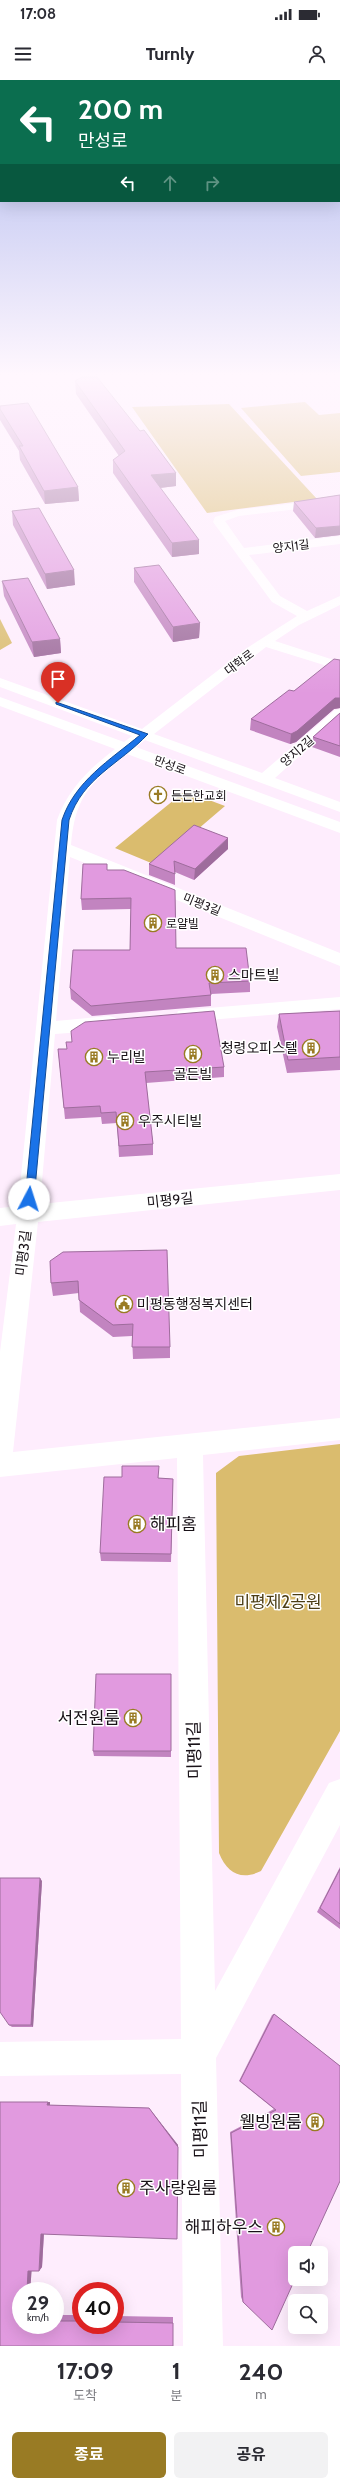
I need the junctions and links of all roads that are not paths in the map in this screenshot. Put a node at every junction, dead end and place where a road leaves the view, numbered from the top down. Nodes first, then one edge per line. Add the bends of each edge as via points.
1 (340, 501) edge
2 (340, 540) edge
3 (241, 552) junction
4 (340, 600) edge
5 (307, 616) junction
6 (265, 642) junction
7 (340, 666) edge
8 (0, 682) edge
9 (0, 701) edge
10 (336, 720) edge
11 (145, 734) junction
12 (125, 749) junction
13 (264, 779) junction
14 (340, 807) edge
15 (340, 828) edge
16 (64, 848) junction
17 (340, 960) edge
18 (340, 1003) edge
19 (169, 1018) edge
20 (130, 1021) edge
21 (45, 1028) junction
22 (340, 1182) edge
23 (28, 1215) junction
24 (0, 1217) edge
25 (340, 1429) edge
26 (190, 1444) junction
27 (0, 1455) edge
28 (0, 1465) edge
29 (340, 1794) edge
30 (199, 2056) junction
31 (0, 2059) edge
32 (203, 2346) edge

1 - 3 street via 237,513 219,519
2 - 3 street, 양지1길
3 - 5 street via 276,599
4 - 5 street, 대학로
5 - 6 street, 대학로
6 - 7 street
6 - 11 street, 대학로
8 - 11 street, 만성로
9 - 12 street, 만성로
10 - 13 street, 양지2길
11 - 12 street, 미평3길
11 - 13 street, 만성로
12 - 15 street, 만성로
12 - 16 street, 미평3길 via 78,792 65,820
13 - 14 street, 만성로
16 - 17 street, 미평3길
16 - 21 street, 미평3길
18 - 19 street
20 - 21 street
21 - 23 street, 미평3길
22 - 23 street, 미평9길
23 - 24 street, 미평9길
23 - 27 street, 미평3길
25 - 26 street
26 - 28 street
26 - 30 street, 미평11길
29 - 30 street, 미평11길
30 - 31 street
30 - 32 street, 미평11길

